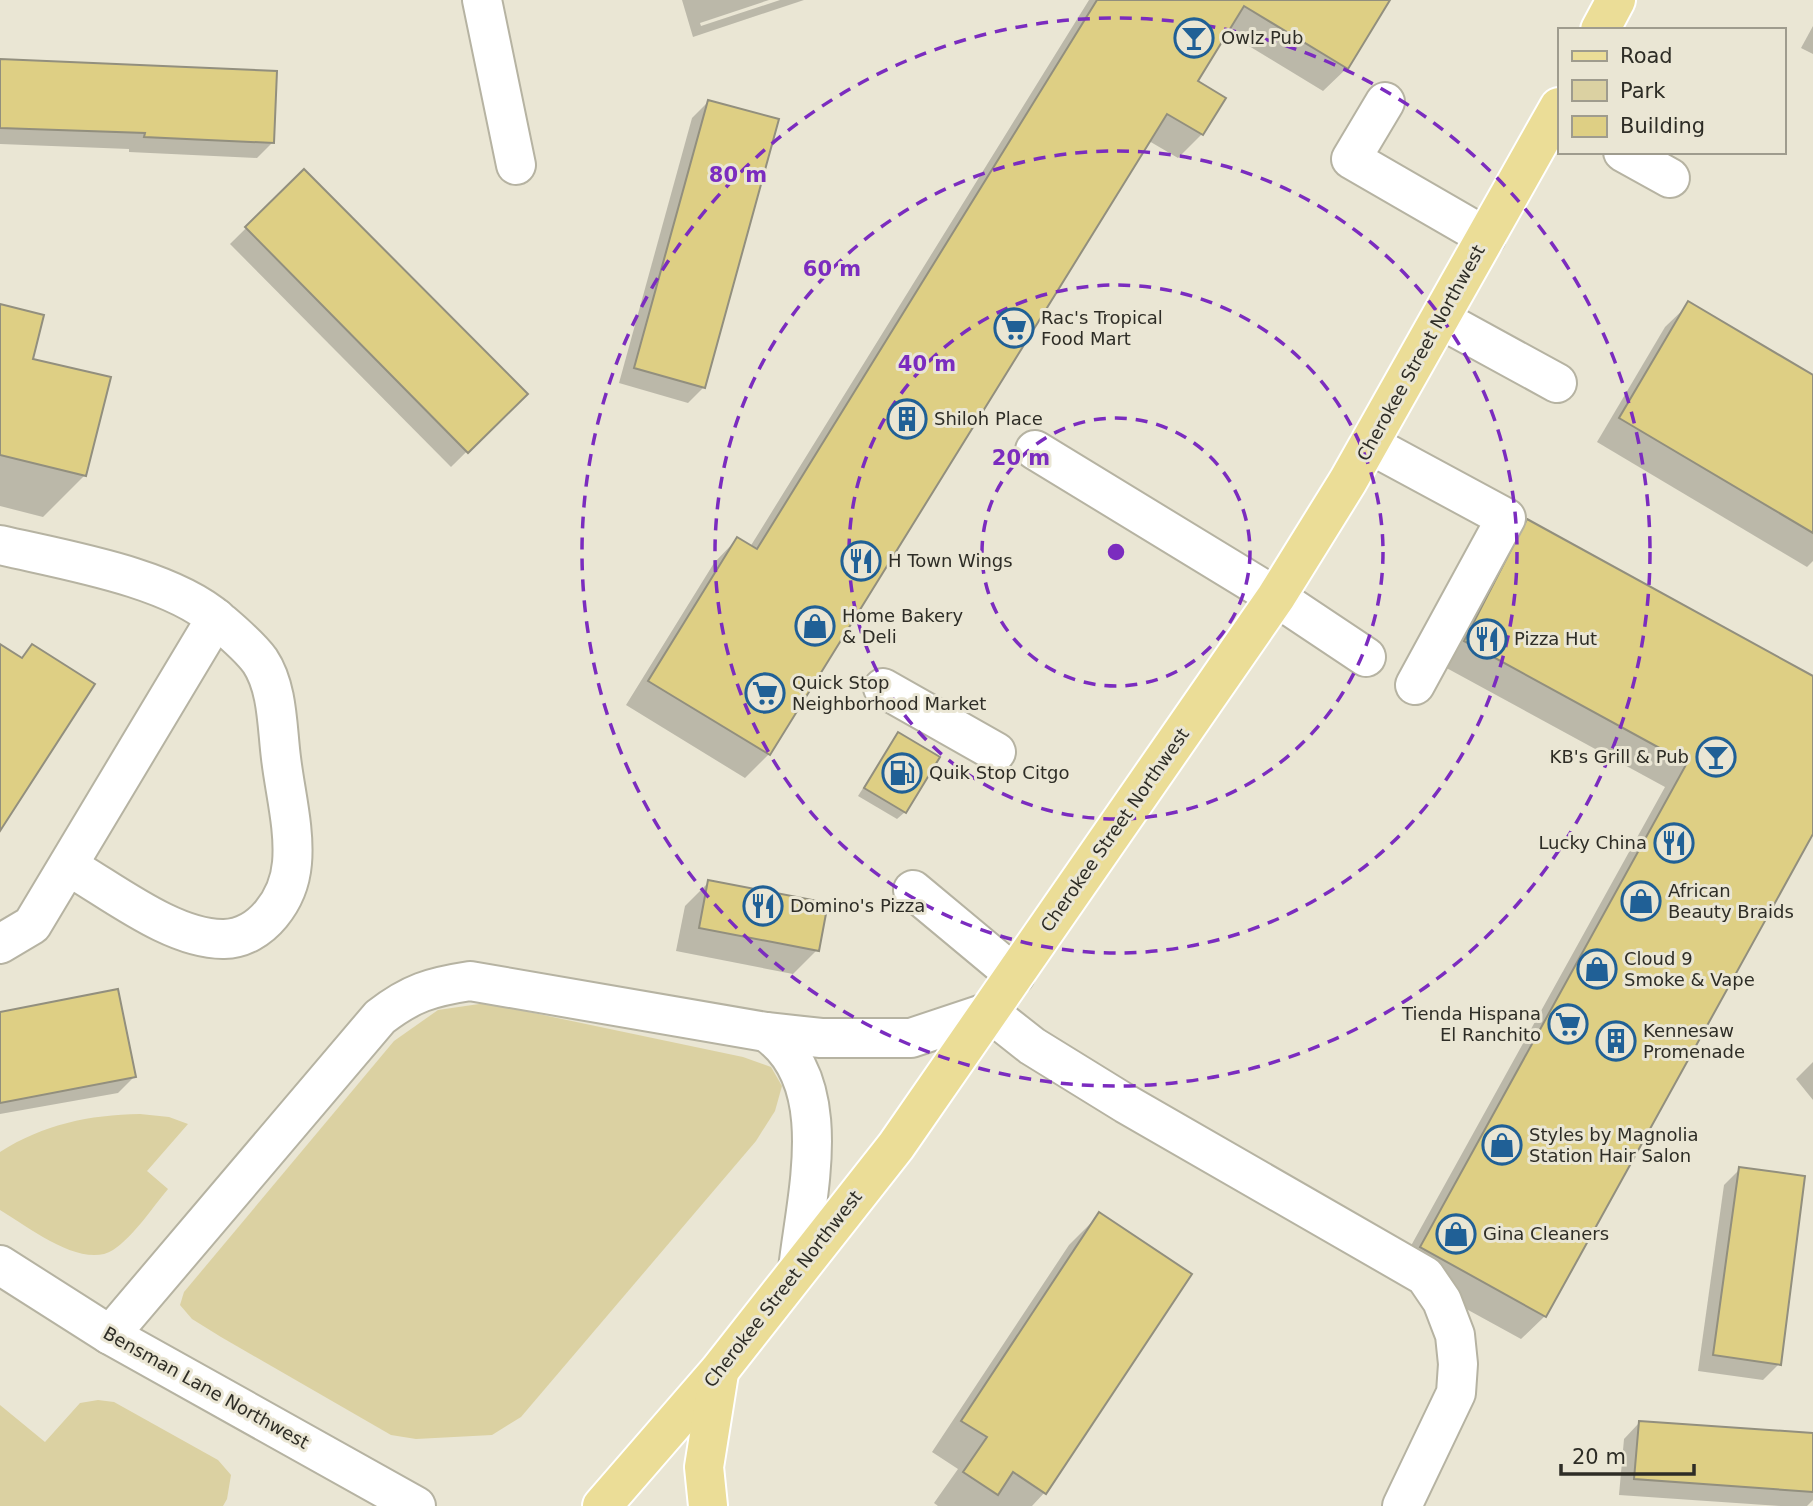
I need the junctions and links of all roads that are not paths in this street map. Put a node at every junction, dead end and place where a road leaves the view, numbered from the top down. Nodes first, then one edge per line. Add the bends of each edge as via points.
1 (482, 0) edge
2 (1616, 0) edge
3 (1601, 28) edge
4 (1385, 102) dead end
5 (1558, 113) edge
6 (1627, 154) edge
7 (516, 165) dead end
8 (1671, 178) dead end
9 (1486, 236) junction
10 (1440, 319) junction
11 (1557, 383) dead end
12 (1369, 444) junction
13 (1035, 450) dead end
14 (0, 545) edge
15 (1276, 597) junction
16 (216, 618) junction
17 (1366, 657) dead end
18 (1415, 685) dead end
19 (883, 688) dead end
20 (996, 752) dead end
21 (68, 866) junction
22 (913, 890) dead end
23 (0, 944) edge
24 (1015, 975) junction
25 (989, 1012) junction
26 (766, 1032) junction
27 (0, 1265) edge
28 (798, 1269) junction
29 (110, 1335) junction
30 (719, 1371) junction
31 (416, 1506) edge
32 (602, 1506) edge
33 (708, 1506) edge
34 (1402, 1506) edge

1 - 7 street
2 - 3 main road
4 - 9 street via 1351,159
5 - 9 main road, Cherokee Street Northwest
6 - 8 street
9 - 10 main road, Cherokee Street Northwest
10 - 11 street
10 - 12 main road, Cherokee Street Northwest
12 - 15 main road, Cherokee Street Northwest
12 - 18 street via 1506,518
13 - 15 street
14 - 16 street via 156,587 187,599
15 - 17 street
15 - 24 main road, Cherokee Street Northwest
16 - 21 street
16 - 21 street via 260,661 272,691 290,827 292,864 284,895 268,919 249,933 205,938 183,933
19 - 20 street
21 - 23 street via 32,925
22 - 24 street
24 - 25 main road, Cherokee Street Northwest
25 - 26 street via 911,1038 864,1040
25 - 28 main road, Cherokee Street Northwest via 896,1146
25 - 34 street via 1032,1046 1125,1104 1425,1276 1443,1301 1455,1335 1456,1393
26 - 28 street via 795,1059 810,1101 810,1152
26 - 29 street via 470,981 406,997 380,1017
27 - 29 street, Bensman Lane Northwest
28 - 30 main road, Cherokee Street Northwest
29 - 31 street, Bensman Lane Northwest
30 - 32 main road, Cherokee Street Northwest
30 - 33 main road via 705,1456

